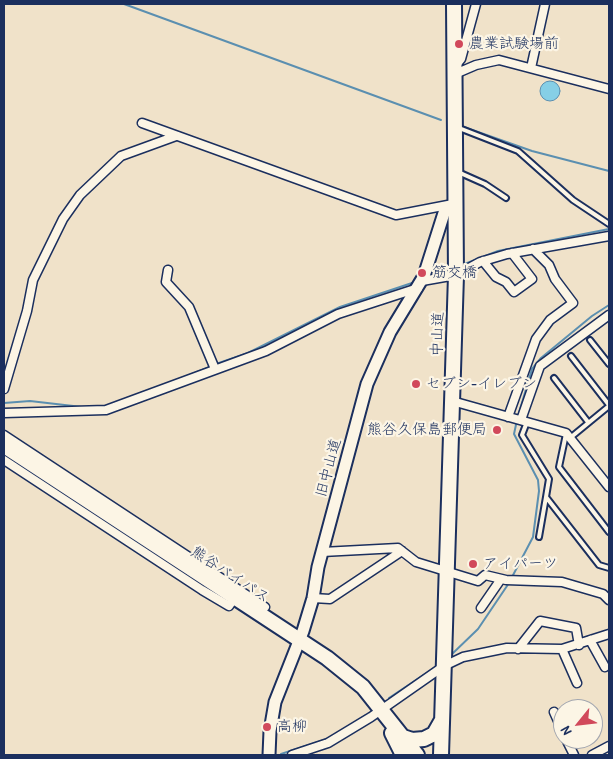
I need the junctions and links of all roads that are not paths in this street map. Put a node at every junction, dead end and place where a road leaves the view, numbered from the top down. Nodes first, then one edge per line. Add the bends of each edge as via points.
1 (454, 4) edge
2 (476, 4) edge
3 (545, 4) edge
4 (531, 68) junction
5 (455, 70) junction
6 (609, 89) edge
7 (142, 123) dead end
8 (454, 126) junction
9 (176, 136) junction
10 (454, 170) junction
11 (506, 198) dead end
12 (455, 203) junction
13 (609, 224) edge
14 (609, 236) edge
15 (533, 249) junction
16 (512, 253) junction
17 (483, 261) junction
18 (168, 270) dead end
19 (456, 274) junction
20 (420, 285) junction
21 (609, 315) edge
22 (590, 340) dead end
23 (571, 356) dead end
24 (609, 364) edge
25 (215, 369) junction
26 (554, 378) dead end
27 (4, 389) edge
28 (452, 401) junction
29 (609, 406) edge
30 (4, 413) edge
31 (518, 420) junction
32 (588, 422) junction
33 (4, 435) edge
34 (568, 435) junction
35 (4, 446) edge
36 (4, 460) edge
37 (47, 470) junction
38 (609, 487) edge
39 (546, 497) junction
40 (609, 532) edge
41 (539, 537) dead end
42 (402, 551) junction
43 (322, 552) junction
44 (609, 568) edge
45 (447, 570) junction
46 (207, 574) junction
47 (504, 579) junction
48 (235, 597) junction
49 (313, 598) junction
50 (609, 600) edge
51 (265, 607) dead end
52 (481, 608) dead end
53 (609, 634) edge
54 (299, 639) junction
55 (590, 640) junction
56 (579, 645) junction
57 (518, 648) junction
58 (562, 649) junction
59 (444, 666) junction
60 (605, 667) dead end
61 (577, 683) dead end
62 (381, 710) junction
63 (443, 719) junction
64 (403, 737) junction
65 (609, 746) edge
66 (268, 755) edge
67 (292, 755) edge
68 (403, 755) edge
69 (417, 755) edge
70 (441, 755) edge
71 (592, 755) edge

1 - 5 highway, 中山道
2 - 5 street
3 - 4 street
4 - 5 street via 498,60
4 - 6 street
5 - 8 highway, 中山道
7 - 9 street
8 - 10 highway, 中山道
8 - 13 lane via 518,151 573,200
9 - 12 street via 396,215
9 - 27 street via 121,156 80,195 62,219 33,280
10 - 11 lane
10 - 12 highway, 中山道
12 - 19 highway, 中山道
12 - 20 main road, 旧中山道 via 444,213
14 - 15 street
15 - 16 street
15 - 31 street via 549,265 573,303 550,320 536,339
16 - 17 street
16 - 17 street via 532,279 514,292
17 - 19 street
18 - 25 street via 166,282 189,307
19 - 20 street
19 - 28 highway, 中山道
20 - 25 street via 338,314 266,351
20 - 43 main road, 旧中山道 via 390,332 370,376
21 - 31 street via 540,366
22 - 24 lane
23 - 29 lane
25 - 30 street via 106,410
26 - 32 lane
28 - 31 street
28 - 45 highway, 中山道
29 - 32 lane
31 - 34 street
31 - 39 lane via 522,436 549,479
32 - 34 lane
33 - 37 street
34 - 38 street
34 - 40 lane via 559,467
35 - 37 highway, 熊谷バイパス
36 - 48 street via 202,590 229,606
37 - 46 highway, 熊谷バイパス
39 - 41 lane
39 - 44 lane via 599,564
42 - 43 street via 386,548
42 - 45 street via 416,562 439,571
42 - 49 street via 330,599
43 - 49 main road, 旧中山道
45 - 47 street via 478,581 485,575
45 - 59 highway, 中山道
46 - 48 highway, 熊谷バイパス
46 - 51 street
47 - 50 street via 562,582 603,594
47 - 52 street
48 - 54 highway, 熊谷バイパス
49 - 54 main road, 旧中山道
53 - 55 street
54 - 62 highway, 熊谷バイパス via 352,677
54 - 66 main road, 旧中山道 via 275,702
55 - 56 street
55 - 60 street
56 - 57 street via 576,628 540,621
56 - 58 street
57 - 58 street
57 - 59 street via 463,657
58 - 61 street
59 - 62 street
59 - 63 highway, 中山道
62 - 64 highway, 熊谷バイパス
62 - 67 street via 328,743
62 - 68 highway
63 - 64 highway via 434,734 424,740
63 - 70 highway, 中山道
64 - 69 highway, 熊谷バイパス
65 - 71 street

